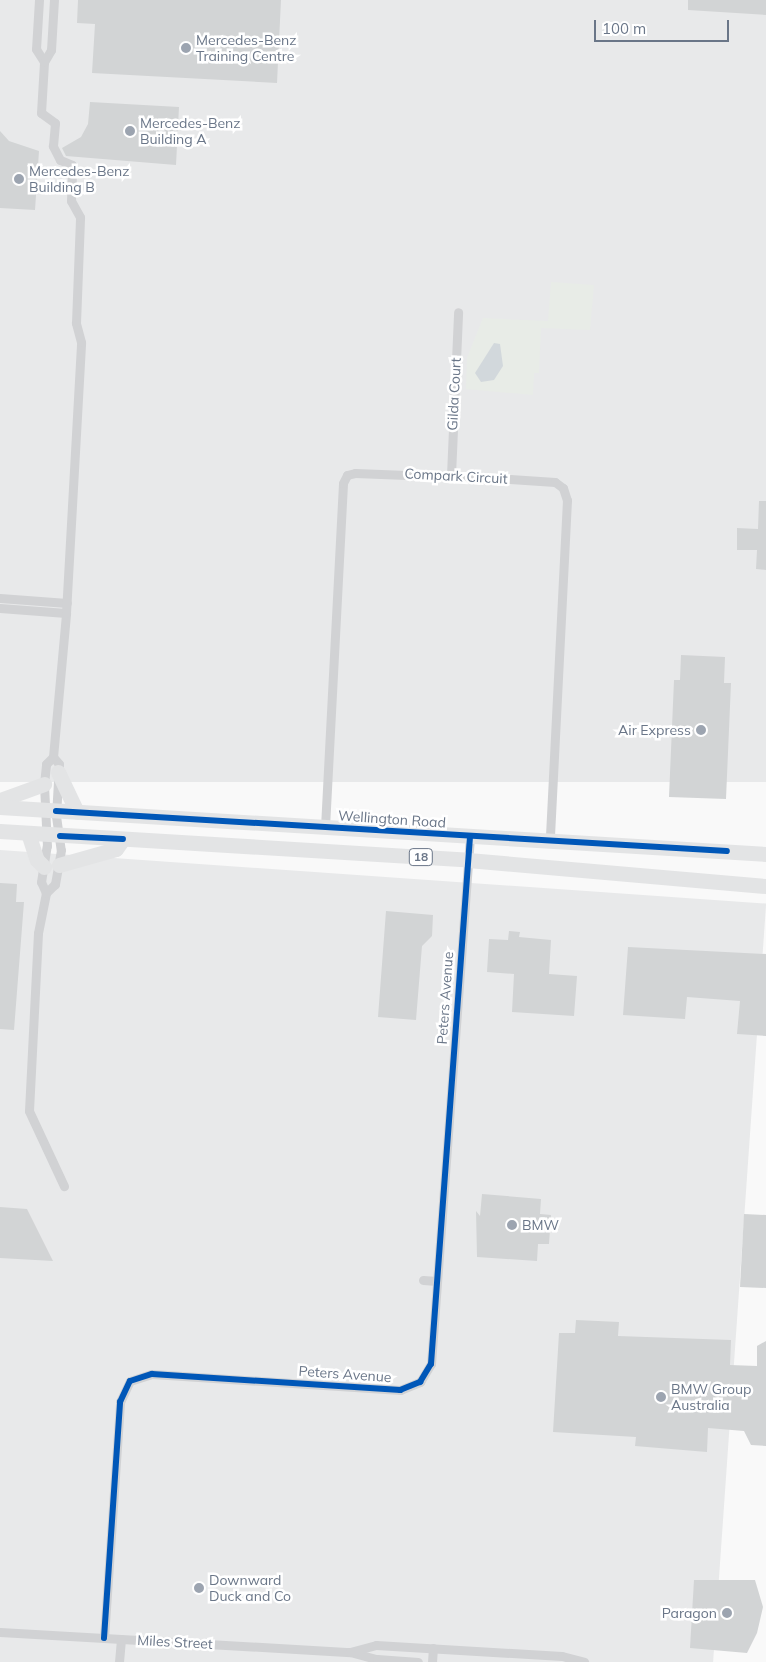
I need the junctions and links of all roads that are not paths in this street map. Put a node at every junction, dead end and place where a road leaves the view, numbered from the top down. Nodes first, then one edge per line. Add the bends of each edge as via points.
1 (39, 0) edge
2 (54, 0) edge
3 (44, 62) junction
4 (458, 312) dead end
5 (451, 475) junction
6 (0, 598) edge
7 (67, 603) junction
8 (0, 608) edge
9 (66, 613) junction
10 (56, 764) junction
11 (44, 784) junction
12 (0, 800) edge
13 (0, 807) edge
14 (50, 810) junction
15 (77, 812) junction
16 (325, 828) junction
17 (0, 831) edge
18 (28, 833) junction
19 (54, 835) junction
20 (470, 837) junction
21 (122, 839) junction
22 (550, 841) junction
23 (766, 854) edge
24 (468, 860) junction
25 (52, 866) junction
26 (766, 886) edge
27 (46, 893) junction
28 (64, 1186) dead end
29 (424, 1280) dead end
30 (437, 1281) junction
31 (0, 1632) edge
32 (104, 1638) junction
33 (121, 1639) junction
34 (433, 1648) junction
35 (350, 1652) junction
36 (500, 1657) edge
37 (562, 1659) edge
38 (119, 1662) edge
39 (418, 1662) edge
40 (432, 1662) edge
41 (584, 1662) edge

1 - 3 street via 36,49
2 - 3 street via 51,50
3 - 7 street via 42,113 55,123 53,146 60,160 72,165 71,201 80,217 76,323 81,342
4 - 5 street, Gilda Court
5 - 16 street, Compark Circuit via 355,473 347,475 343,483
5 - 22 street, Compark Circuit via 554,482 563,488 567,500
6 - 7 street
7 - 9 street
8 - 9 street
9 - 10 street
10 - 11 street via 46,764
10 - 14 street
10 - 15 highway
11 - 12 highway
11 - 14 street
13 - 14 highway, Wellington Road / 18
14 - 15 highway, Wellington Road / 18
14 - 19 street
14 - 19 street
15 - 16 highway, Wellington Road / 18
16 - 20 highway, Wellington Road / 18
17 - 18 highway, 18
18 - 19 highway, 18
18 - 25 highway via 37,860
19 - 21 highway, 18
19 - 25 street
19 - 25 street
20 - 22 highway, Wellington Road / 18
20 - 24 street, Peters Avenue
21 - 24 highway, 18
21 - 25 highway via 116,849
22 - 23 highway, Wellington Road / 18
24 - 26 highway, 18
24 - 30 street, Peters Avenue
25 - 27 street via 55,884
25 - 27 street via 41,882
27 - 28 street via 35,970 29,1111
29 - 30 street
30 - 32 street, Peters Avenue via 431,1364 420,1382 410,1388 152,1374 130,1381 120,1402
31 - 32 street, Miles Street
32 - 33 street, Miles Street
33 - 35 street, Miles Street
33 - 38 street
34 - 35 street, Miles Street via 376,1645
34 - 36 street, Miles Street
34 - 40 street
35 - 39 street, Miles Street via 377,1660
36 - 37 street, Miles Street
37 - 41 street, Miles Street

